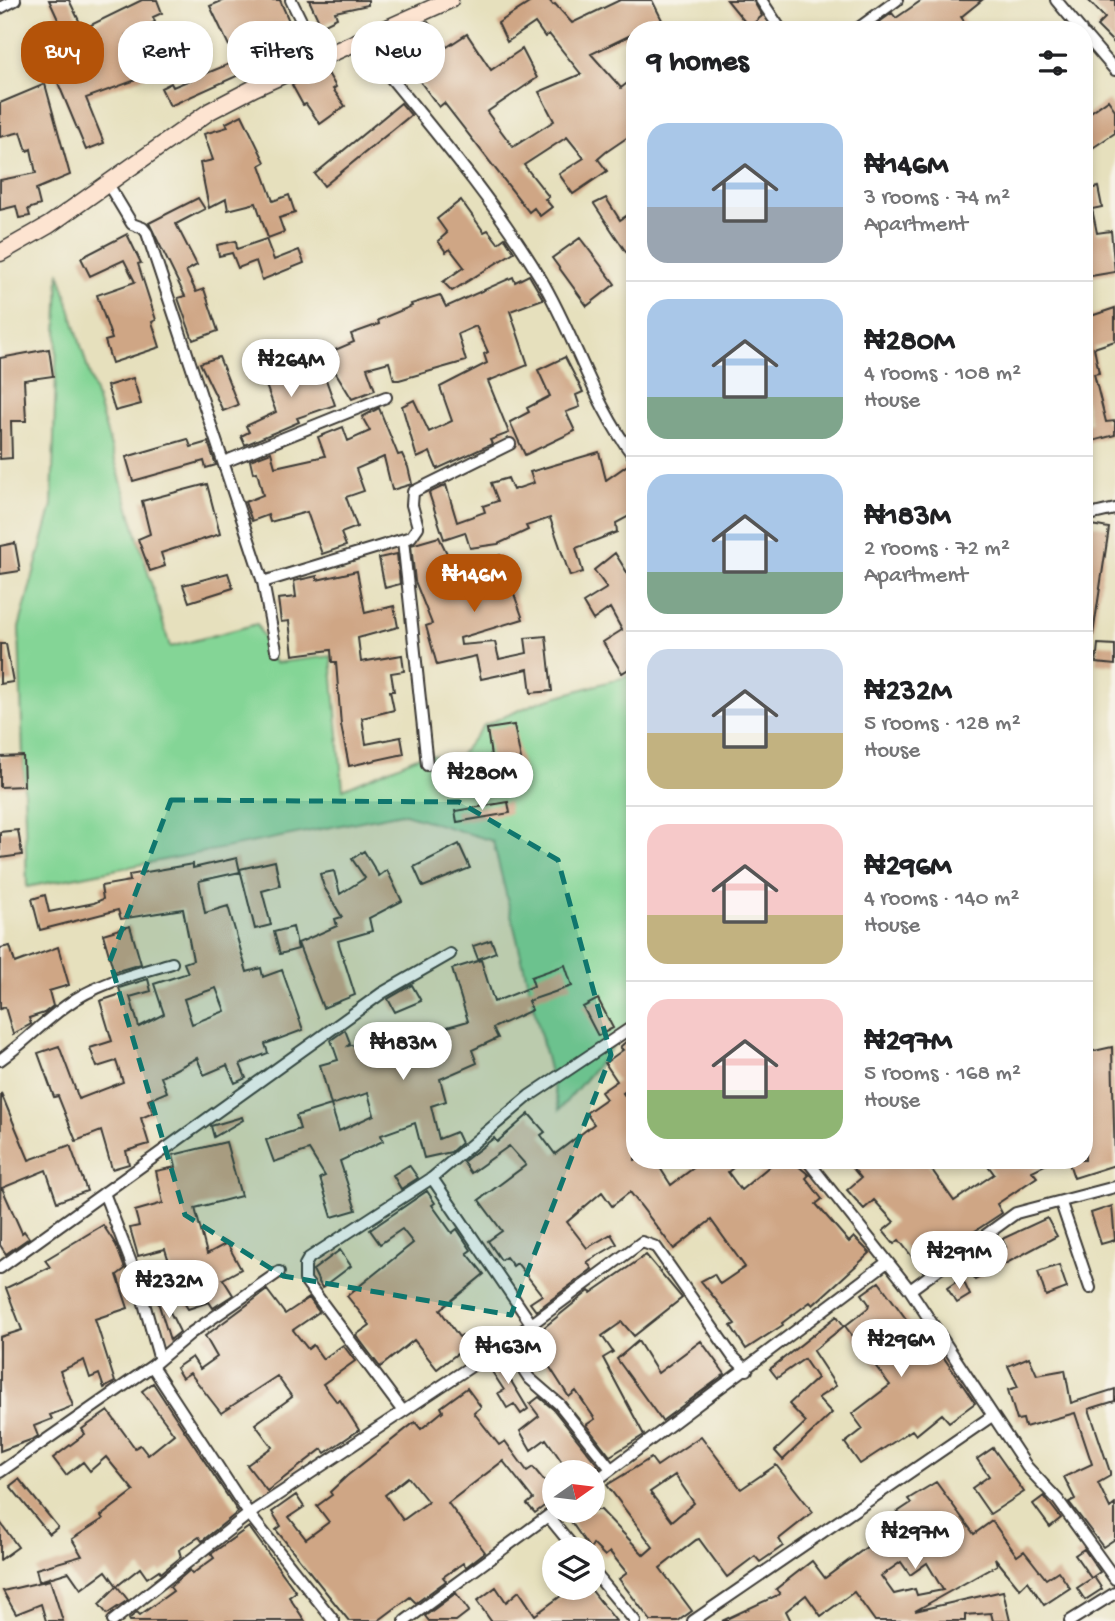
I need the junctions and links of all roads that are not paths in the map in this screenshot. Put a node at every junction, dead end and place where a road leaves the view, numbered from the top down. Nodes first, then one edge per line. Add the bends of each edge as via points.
1 (15, 0) edge
2 (291, 0) edge
3 (450, 0) edge
4 (761, 0) edge
5 (897, 0) edge
6 (1056, 0) edge
7 (0, 8) edge
8 (302, 21) edge
9 (404, 21) edge
10 (775, 21) edge
11 (868, 21) edge
12 (1074, 21) edge
13 (1093, 44) edge
14 (1115, 70) edge
15 (266, 84) edge
16 (395, 84) edge
17 (108, 184) junction
18 (0, 253) edge
19 (386, 397) dead end
20 (510, 444) dead end
21 (626, 445) edge
22 (223, 462) junction
23 (1115, 509) edge
24 (1093, 514) edge
25 (403, 540) junction
26 (263, 582) junction
27 (276, 650) dead end
28 (427, 765) dead end
29 (450, 954) dead end
30 (172, 963) dead end
31 (626, 1031) edge
32 (0, 1060) edge
33 (814, 1169) edge
34 (432, 1178) junction
35 (1115, 1187) edge
36 (104, 1193) junction
37 (1061, 1203) junction
38 (886, 1263) junction
39 (0, 1268) edge
40 (279, 1272) dead end
41 (1090, 1287) dead end
42 (910, 1290) junction
43 (530, 1322) junction
44 (506, 1343) junction
45 (156, 1362) junction
46 (747, 1370) junction
47 (402, 1410) junction
48 (992, 1416) junction
49 (611, 1469) junction
50 (0, 1472) edge
51 (606, 1473) edge
52 (249, 1514) junction
53 (542, 1520) edge
54 (1115, 1579) edge
55 (605, 1585) edge
56 (1115, 1593) edge
57 (113, 1621) edge
58 (334, 1621) edge
59 (405, 1621) edge
60 (635, 1621) edge
61 (693, 1621) edge
62 (1070, 1621) edge

1 - 7 street
2 - 8 street
3 - 9 street
4 - 10 street
5 - 11 street
6 - 12 street
13 - 14 street
15 - 17 street via 210,111
16 - 21 street via 519,244 568,327 604,412
17 - 18 street
17 - 22 street via 132,224 147,233
19 - 22 street
20 - 25 street via 413,492 418,527
22 - 26 street
23 - 24 street
25 - 26 street
25 - 28 street
26 - 27 street
29 - 36 street via 382,993
30 - 32 street via 86,993
31 - 34 street via 529,1096
33 - 38 street
34 - 43 street
34 - 47 street via 309,1258 304,1273
35 - 37 street
36 - 39 street
36 - 45 street via 137,1278
37 - 41 street
37 - 42 street via 1016,1213
38 - 42 street
38 - 46 street
40 - 45 street
42 - 48 street
43 - 44 street
43 - 46 street via 646,1242 656,1247 733,1357
44 - 47 street
44 - 49 street via 529,1378 559,1404
45 - 50 street
45 - 52 street
46 - 49 street
47 - 52 street
48 - 54 street
48 - 61 street
49 - 51 street
52 - 57 street
52 - 58 street
53 - 59 street
55 - 60 street
56 - 62 street

